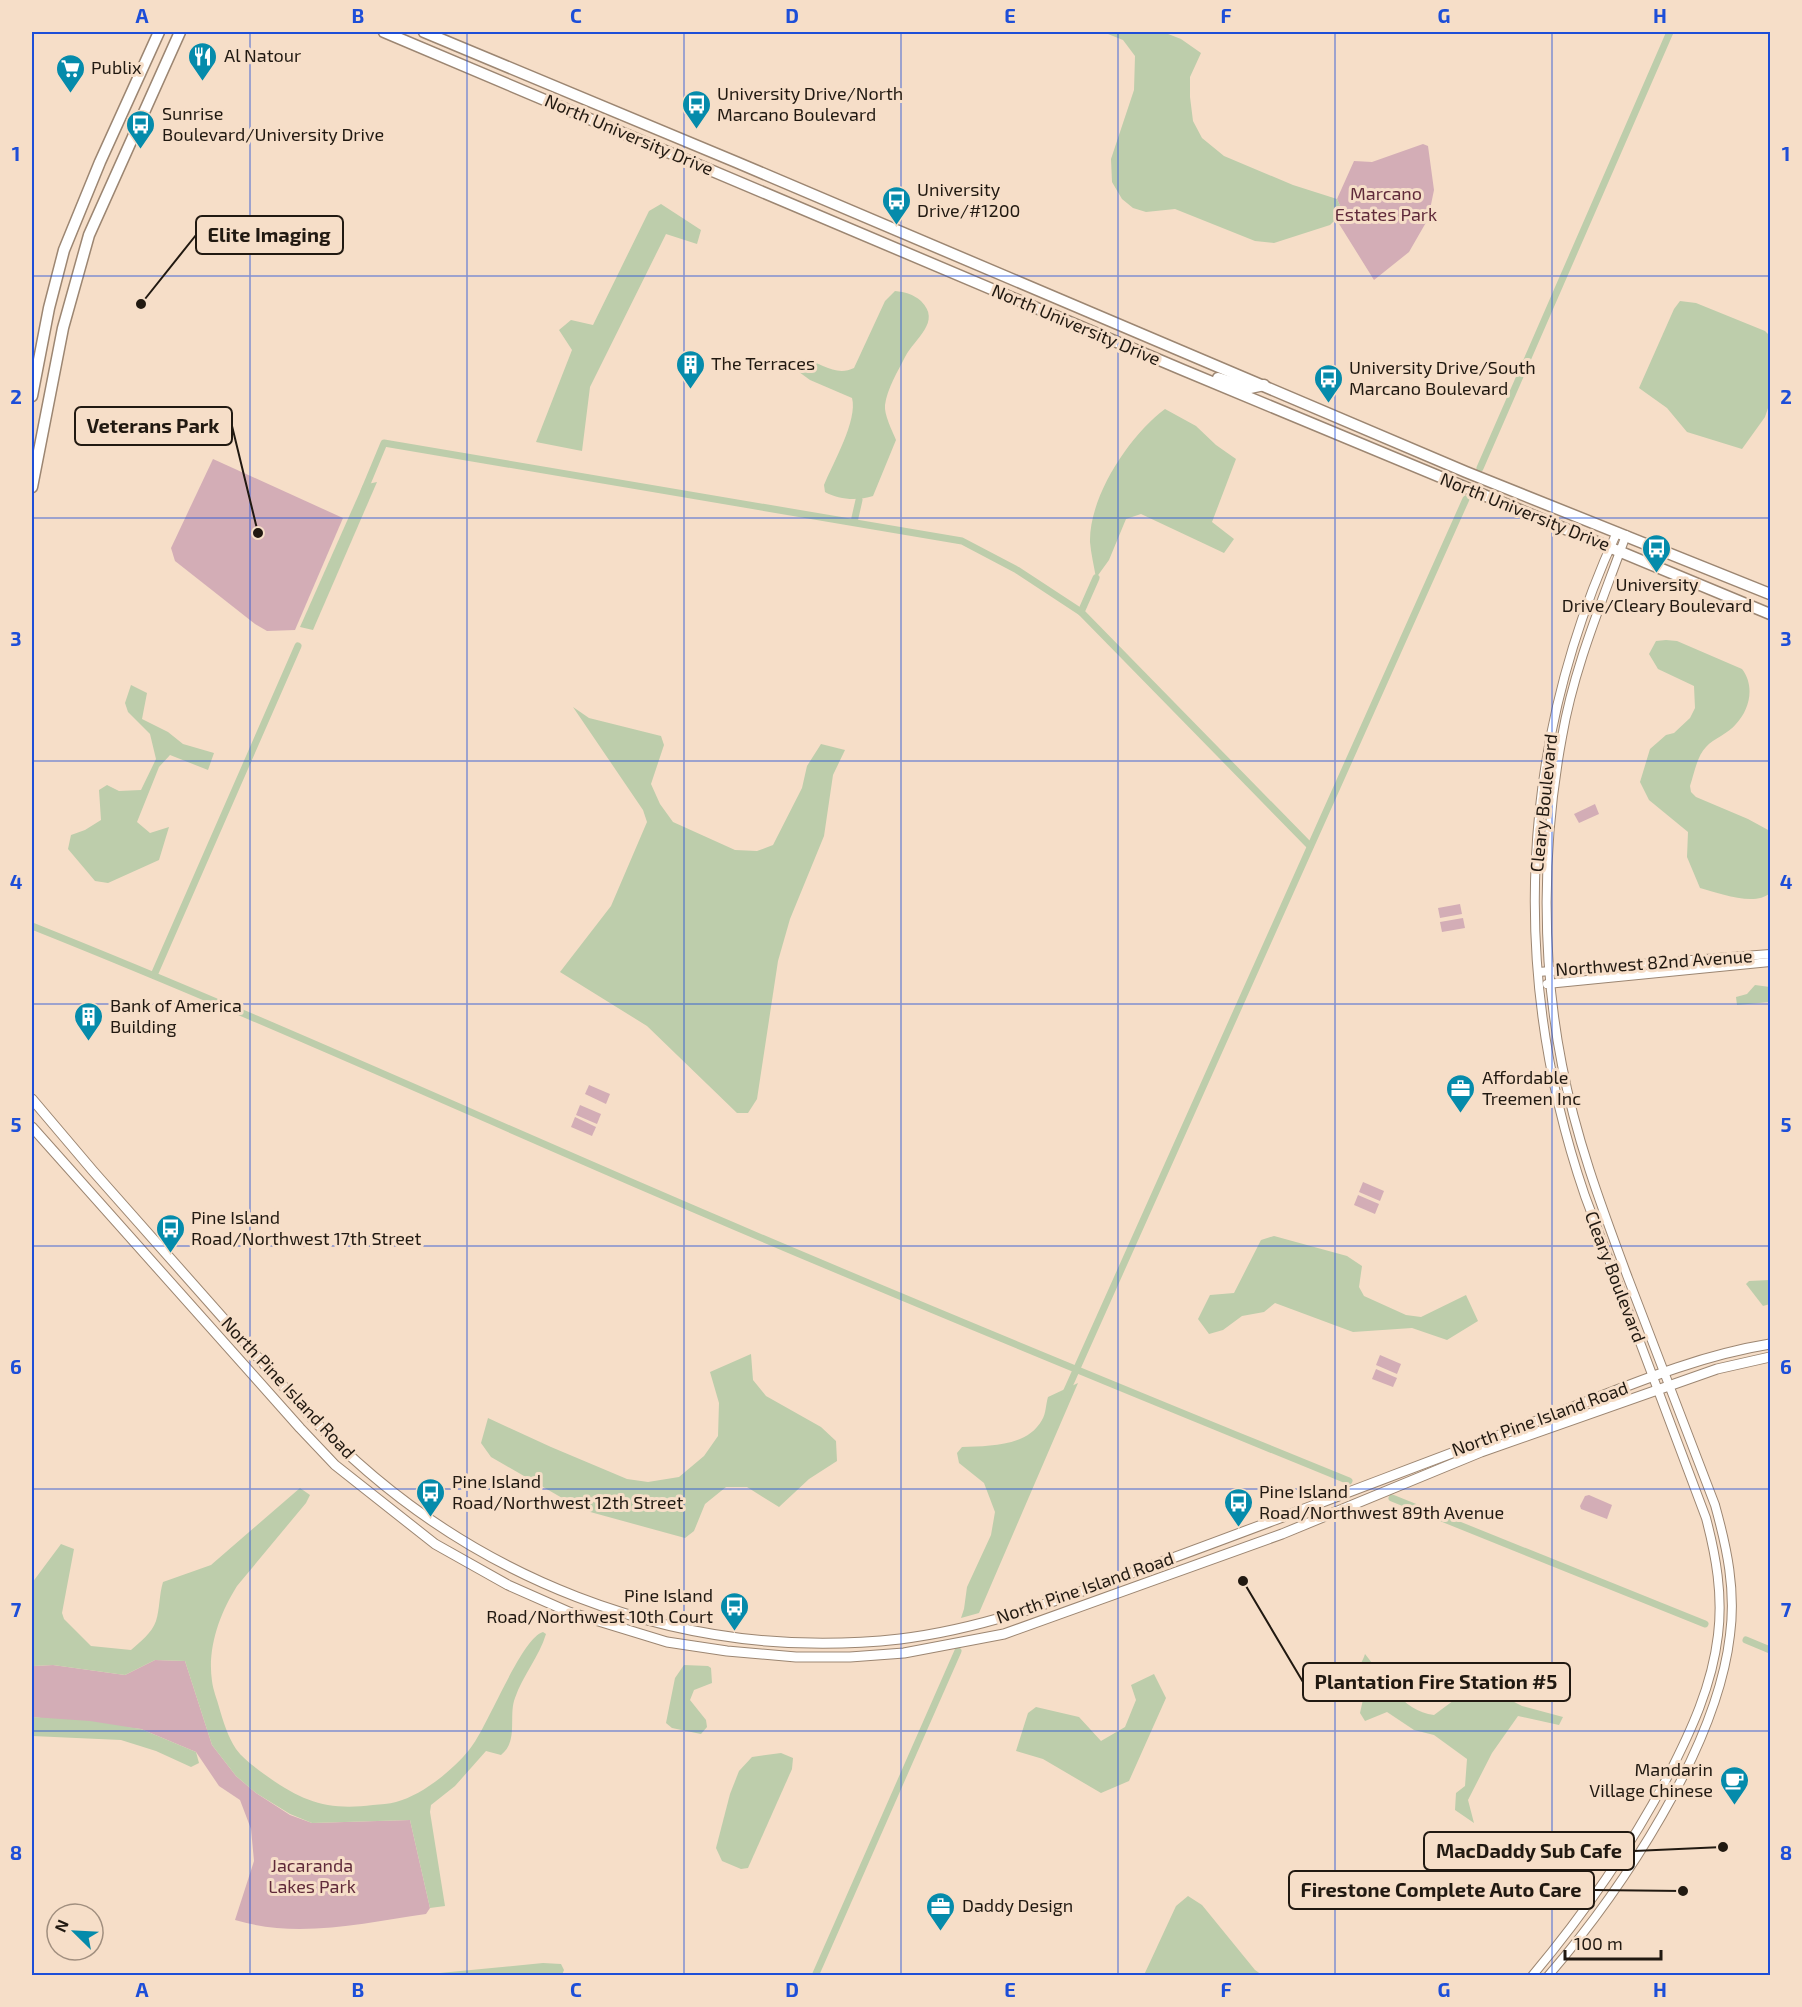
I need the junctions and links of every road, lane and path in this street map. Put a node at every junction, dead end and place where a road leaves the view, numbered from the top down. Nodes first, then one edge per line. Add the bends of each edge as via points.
1 (159, 32) edge
2 (180, 32) edge
3 (424, 32) edge
4 (392, 33) edge
5 (590, 100) junction
6 (551, 102) junction
7 (1111, 321) junction
8 (1097, 332) junction
9 (1183, 370) junction
10 (1265, 385) junction
11 (32, 396) edge
12 (1254, 399) junction
13 (1362, 428) junction
14 (32, 487) edge
15 (1622, 533) junction
16 (1615, 550) junction
17 (1770, 594) edge
18 (1770, 614) edge
19 (1770, 954) edge
20 (1770, 962) edge
21 (1550, 971) junction
22 (1538, 972) junction
23 (1551, 984) junction
24 (1539, 985) junction
25 (32, 1099) edge
26 (32, 1127) edge
27 (1770, 1344) edge
28 (1770, 1357) edge
29 (1664, 1373) junction
30 (1653, 1377) junction
31 (1669, 1386) junction
32 (1658, 1390) junction
33 (1532, 1976) edge
34 (1548, 1976) edge

1 - 11 main road via 64,250
2 - 14 main road via 89,235 63,328
3 - 5 main road, North University Drive
4 - 6 main road, North University Drive
5 - 6 main road
5 - 7 main road, North University Drive
6 - 8 main road, North University Drive
7 - 8 main road
7 - 10 main road, North University Drive
8 - 9 main road, North University Drive
9 - 10 main road via 1250,388
9 - 12 main road, North University Drive
10 - 13 main road, North University Drive
12 - 13 main road via 1279,399 1355,429
12 - 16 main road, North University Drive
13 - 15 main road, North University Drive
15 - 16 street, Cleary Boulevard
15 - 17 main road, North University Drive
16 - 18 main road, North University Drive
16 - 21 street, Cleary Boulevard via 1561,742 1548,839
16 - 22 street, Cleary Boulevard via 1586,605 1570,653 1547,751 1535,868
19 - 21 street, Northwest 82nd Avenue
20 - 23 street, Northwest 82nd Avenue
21 - 22 street, Northwest 82nd Avenue
21 - 23 street, Cleary Boulevard
22 - 24 street, Cleary Boulevard
23 - 24 street, Northwest 82nd Avenue
23 - 29 street, Cleary Boulevard via 1562,1065 1581,1144
24 - 30 street, Cleary Boulevard via 1550,1067 1572,1159
25 - 30 main road, North Pine Island Road via 307,1413 338,1446 409,1505 509,1567 567,1594 670,1627 790,1642 900,1639 959,1629 1056,1601
26 - 32 main road, North Pine Island Road via 300,1428 335,1465 391,1510 435,1544 508,1585 569,1612 677,1643 796,1657 850,1657 904,1653 1005,1634 1282,1534 1481,1452
27 - 29 main road, North Pine Island Road via 1720,1354
28 - 31 main road, North Pine Island Road
29 - 30 main road, North Pine Island Road
29 - 31 street, Cleary Boulevard
30 - 32 street, Cleary Boulevard
31 - 32 main road, North Pine Island Road
31 - 34 street, Cleary Boulevard via 1725,1539 1732,1610 1727,1657 1716,1702 1660,1817 1599,1911
32 - 33 street, Cleary Boulevard via 1712,1540 1719,1602 1715,1656 1694,1723 1654,1803 1596,1895

